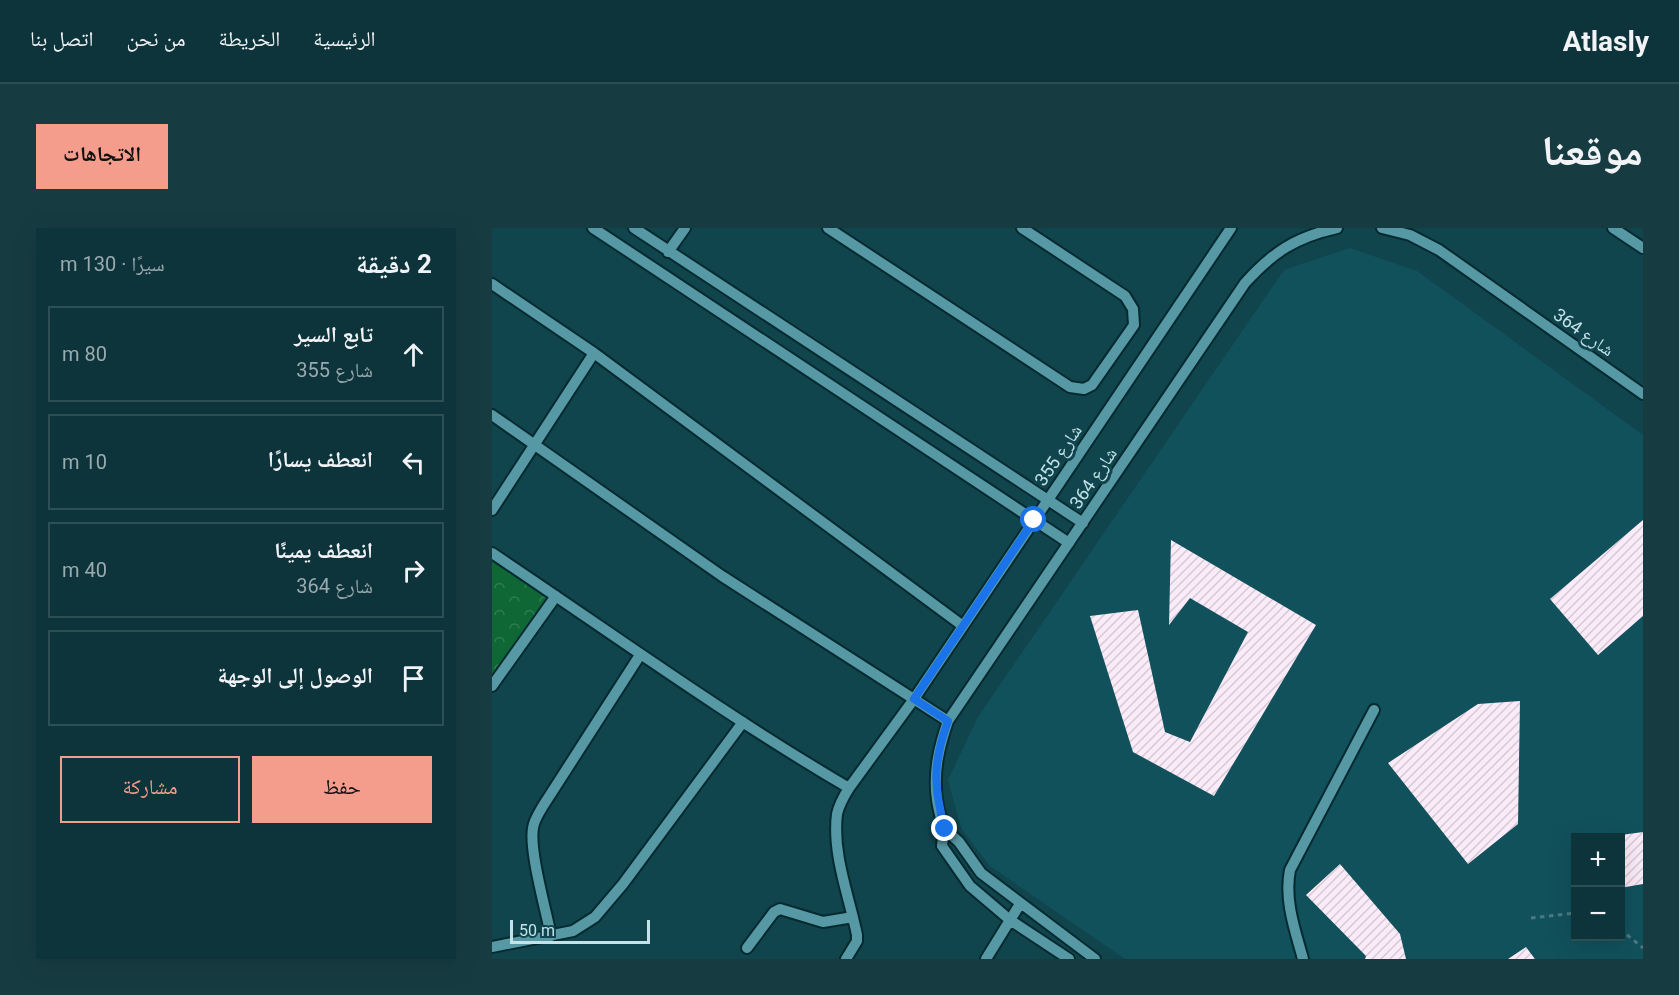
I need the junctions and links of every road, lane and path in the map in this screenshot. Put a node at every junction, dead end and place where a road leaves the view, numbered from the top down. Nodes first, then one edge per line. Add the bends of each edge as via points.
1 (593, 228) edge
2 (634, 228) edge
3 (685, 228) edge
4 (828, 228) edge
5 (1022, 228) edge
6 (1231, 228) edge
7 (1337, 228) edge
8 (1383, 228) edge
9 (1613, 228) edge
10 (1313, 231) edge
11 (1643, 248) edge
12 (668, 252) junction
13 (492, 284) edge
14 (594, 352) junction
15 (1642, 392) edge
16 (492, 415) edge
17 (534, 445) junction
18 (1048, 500) junction
19 (492, 510) edge
20 (1034, 520) junction
21 (1083, 523) junction
22 (1069, 543) junction
23 (492, 553) edge
24 (556, 596) junction
25 (963, 626) junction
26 (640, 655) junction
27 (492, 686) edge
28 (914, 699) junction
29 (1374, 710) dead end
30 (948, 721) junction
31 (743, 722) junction
32 (849, 788) junction
33 (945, 829) junction
34 (1020, 904) junction
35 (1571, 913) edge
36 (853, 917) junction
37 (1530, 918) dead end
38 (1010, 920) junction
39 (1625, 933) edge
40 (551, 936) junction
41 (492, 947) edge
42 (747, 948) dead end
43 (1643, 948) edge
44 (846, 959) edge
45 (986, 959) edge
46 (1069, 959) edge
47 (1095, 959) edge
48 (1303, 959) edge

1 - 20 street
2 - 12 street
3 - 12 street
4 - 5 street via 1070,387 1084,389 1092,385 1134,325 1133,309 1125,296
6 - 18 street, شارع 355
7 - 10 street, شارع 364
8 - 15 street, شارع 364 via 1410,235 1439,250
9 - 11 street
10 - 21 street, شارع 364 via 1265,262 1245,283
12 - 18 street
13 - 14 street
14 - 17 street
14 - 25 street
16 - 17 street
17 - 19 street
17 - 28 street via 722,576
18 - 20 street, شارع 355
18 - 21 street
20 - 22 street
20 - 25 street, شارع 355
21 - 22 street, شارع 364
22 - 30 street, شارع 364
23 - 24 street
24 - 26 street
24 - 27 street
25 - 28 street, شارع 355
26 - 31 street
26 - 40 street via 534,824 532,836
28 - 30 street
28 - 32 street, شارع 355
29 - 48 street via 1290,870 1289,904
30 - 33 street, شارع 364 via 935,771 937,801
31 - 32 street
31 - 40 street via 600,912 573,931
32 - 36 street, شارع 355 via 838,812 837,832
33 - 34 street, شارع 364 via 981,873
33 - 38 street, شارع 364 via 942,846 970,886
34 - 38 street
34 - 47 street, شارع 364
35 - 37 path
36 - 42 street via 823,922 780,909
36 - 44 street, شارع 355 via 857,940
38 - 45 street
38 - 46 street, شارع 364
39 - 43 path
40 - 41 street

